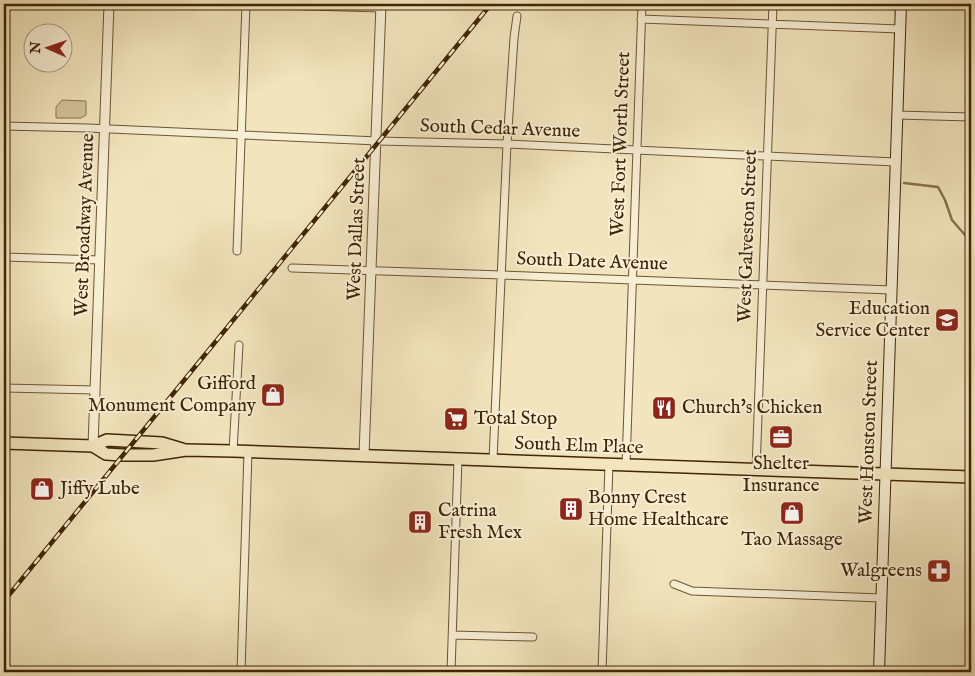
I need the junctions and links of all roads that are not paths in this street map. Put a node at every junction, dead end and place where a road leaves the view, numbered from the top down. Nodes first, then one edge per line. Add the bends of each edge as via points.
1 (109, 4) edge
2 (233, 4) edge
3 (246, 4) edge
4 (642, 4) edge
5 (773, 4) edge
6 (901, 4) edge
7 (381, 6) edge
8 (517, 16) dead end
9 (642, 19) junction
10 (772, 24) junction
11 (900, 29) junction
12 (897, 115) junction
13 (971, 117) edge
14 (4, 126) edge
15 (104, 129) junction
16 (241, 135) junction
17 (376, 141) junction
18 (507, 144) junction
19 (636, 150) junction
20 (767, 155) junction
21 (895, 162) junction
22 (237, 251) dead end
23 (4, 257) edge
24 (100, 260) junction
25 (292, 268) dead end
26 (372, 271) junction
27 (502, 275) junction
28 (632, 280) junction
29 (763, 285) junction
30 (891, 290) junction
31 (239, 345) dead end
32 (4, 388) edge
33 (95, 390) junction
34 (4, 443) edge
35 (93, 446) junction
36 (233, 451) junction
37 (248, 452) junction
38 (364, 455) junction
39 (458, 459) junction
40 (493, 460) junction
41 (609, 464) junction
42 (626, 465) junction
43 (756, 470) junction
44 (885, 474) junction
45 (971, 477) edge
46 (674, 584) dead end
47 (881, 598) junction
48 (453, 635) junction
49 (533, 638) dead end
50 (241, 672) edge
51 (451, 672) edge
52 (602, 672) edge
53 (879, 672) edge

1 - 15 street, West Broadway Avenue
2 - 3 street
3 - 7 street
3 - 16 street
4 - 9 street, West Fort Worth Street
5 - 10 street, West Galveston Street
6 - 11 main road, West Houston Street
7 - 17 street, West Dallas Street
8 - 18 street
9 - 10 street
9 - 19 street, West Fort Worth Street
10 - 11 street
10 - 20 street, West Galveston Street
11 - 12 main road, West Houston Street
12 - 13 street
12 - 21 main road, West Houston Street
14 - 15 street, South Cedar Avenue
15 - 16 street, South Cedar Avenue
15 - 24 street, West Broadway Avenue
16 - 17 street, South Cedar Avenue
16 - 22 street
17 - 18 street, South Cedar Avenue
17 - 26 street, West Dallas Street
18 - 19 street, South Cedar Avenue
18 - 27 street
19 - 20 street, South Cedar Avenue
19 - 28 street, West Fort Worth Street
20 - 21 street, South Cedar Avenue
20 - 29 street, West Galveston Street
21 - 30 main road, West Houston Street
23 - 24 street
24 - 33 street, West Broadway Avenue
25 - 26 street, South Date Avenue
26 - 27 street, South Date Avenue
26 - 38 street, West Dallas Street
27 - 28 street, South Date Avenue
27 - 40 street
28 - 29 street, South Date Avenue
28 - 42 street, West Fort Worth Street
29 - 30 street, South Date Avenue
29 - 43 street, West Galveston Street
30 - 44 main road, West Houston Street
31 - 36 street
32 - 33 street
33 - 35 street, West Broadway Avenue
34 - 35 main road, South Elm Place
35 - 36 main road, South Elm Place via 106,454 122,455 186,450
36 - 37 main road, South Elm Place
37 - 38 main road, South Elm Place
37 - 50 street
38 - 39 main road, South Elm Place
39 - 40 main road, South Elm Place
39 - 48 street
40 - 41 main road, South Elm Place
41 - 42 main road, South Elm Place
41 - 52 street
42 - 43 main road, South Elm Place
43 - 44 main road, South Elm Place
44 - 45 main road, South Elm Place
44 - 47 main road, West Houston Street
46 - 47 street via 692,592
47 - 53 main road, West Houston Street
48 - 49 street
48 - 51 street

